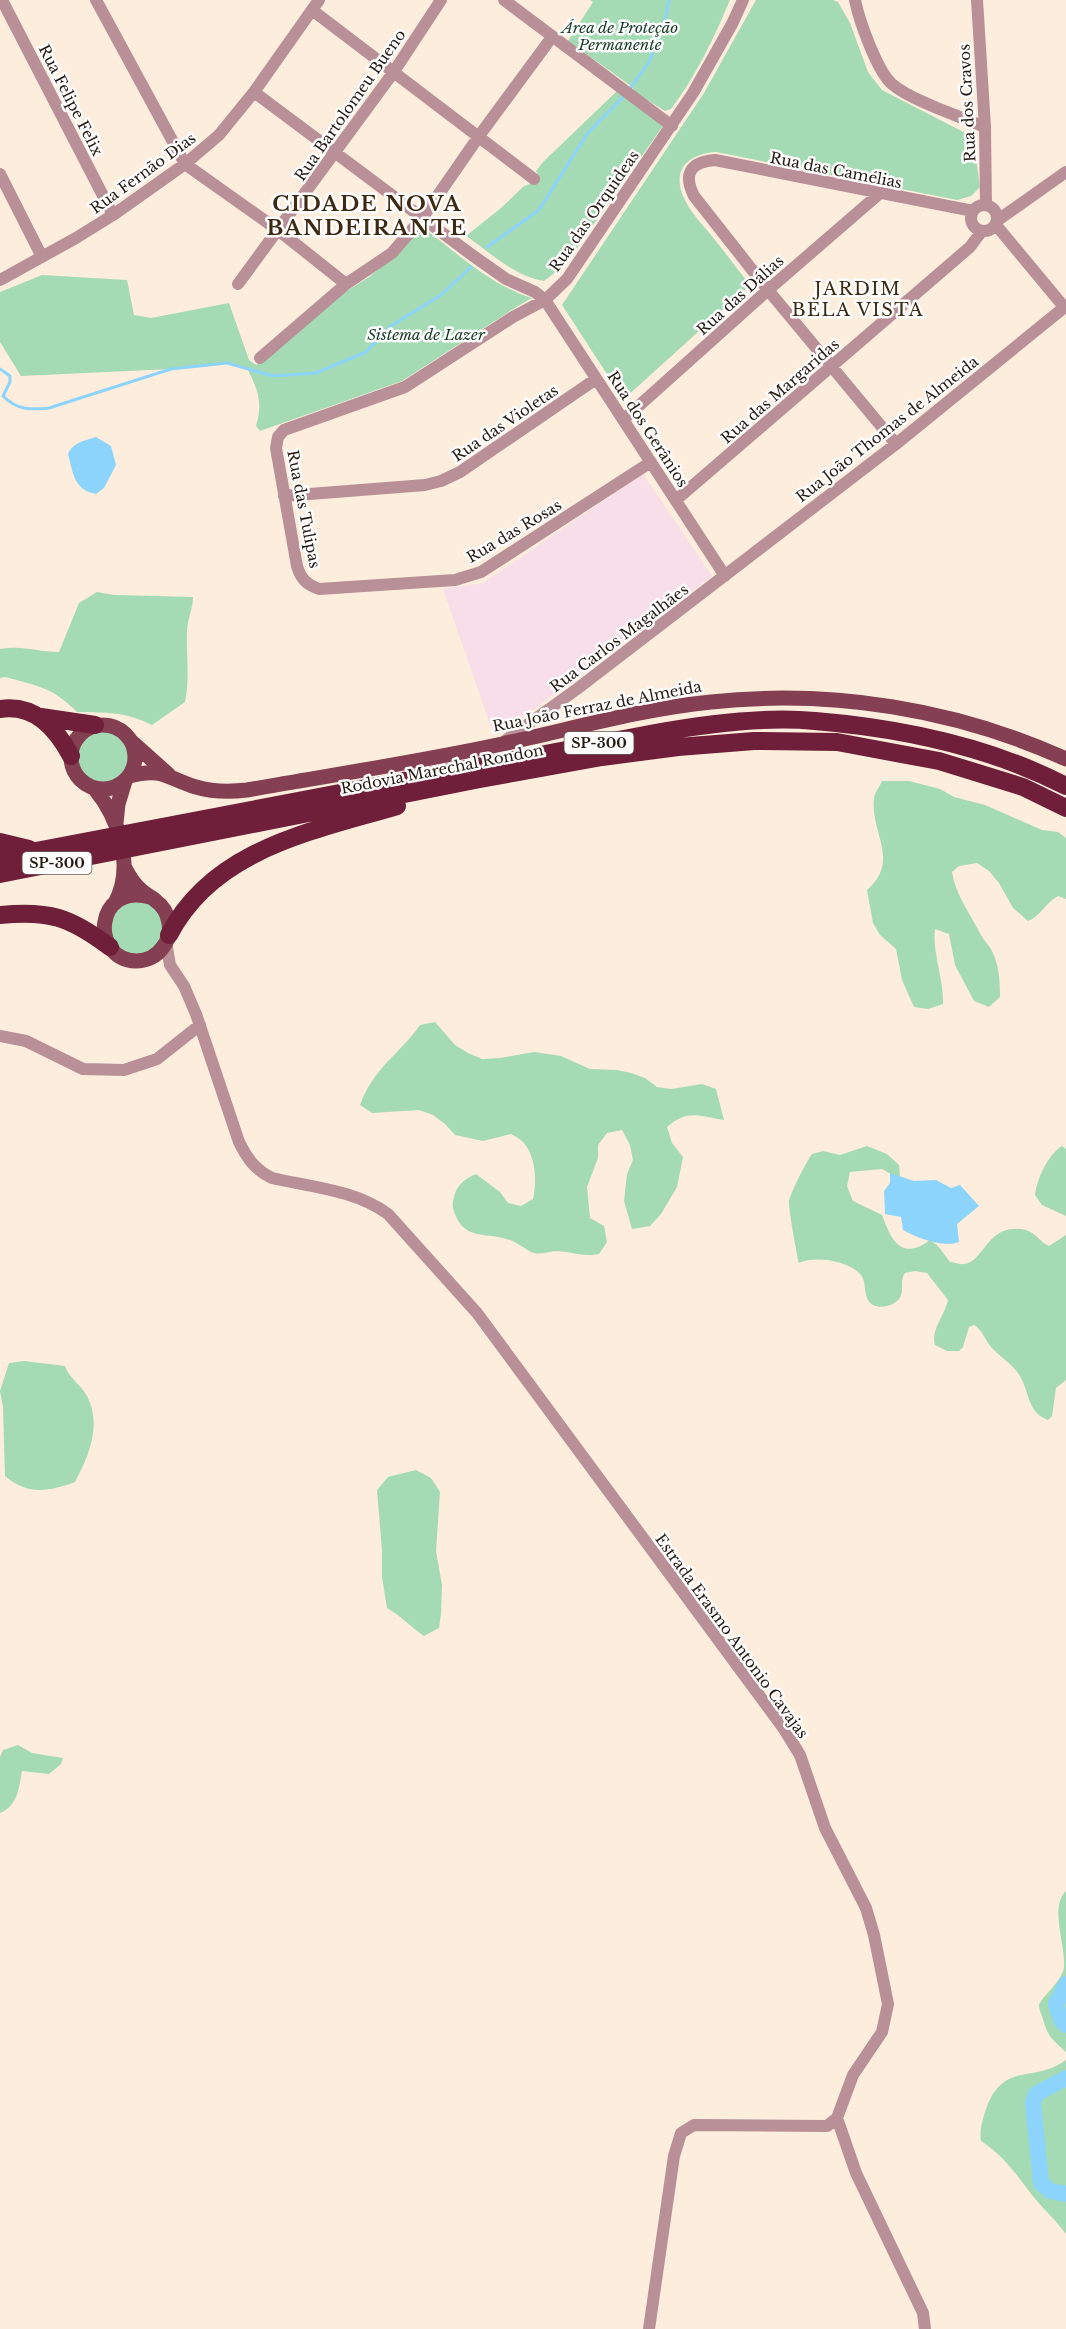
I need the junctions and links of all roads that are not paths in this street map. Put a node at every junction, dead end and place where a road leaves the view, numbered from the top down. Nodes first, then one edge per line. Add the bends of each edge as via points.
1 (2, 0) edge
2 (96, 0) edge
3 (441, 0) edge
4 (504, 0) edge
5 (743, 0) edge
6 (855, 0) edge
7 (977, 0) edge
8 (315, 5) edge
9 (552, 36) junction
10 (393, 73) junction
11 (254, 92) junction
12 (672, 126) junction
13 (985, 127) junction
14 (479, 136) junction
15 (336, 152) junction
16 (185, 164) junction
17 (1066, 172) edge
18 (0, 174) edge
19 (534, 179) dead end
20 (879, 194) junction
21 (986, 205) junction
22 (973, 211) junction
23 (113, 214) junction
24 (423, 217) junction
25 (997, 223) junction
26 (278, 230) junction
27 (982, 231) junction
28 (42, 257) junction
29 (0, 280) edge
30 (238, 284) dead end
31 (346, 284) junction
32 (768, 290) junction
33 (545, 300) junction
34 (1065, 306) edge
35 (260, 358) dead end
36 (831, 367) junction
37 (596, 379) junction
38 (623, 420) junction
39 (278, 437) joint
40 (896, 444) junction
41 (651, 462) junction
42 (284, 496) junction
43 (676, 500) junction
44 (725, 576) junction
45 (307, 584) joint
46 (0, 709) edge
47 (41, 717) junction
48 (95, 726) junction
49 (131, 741) junction
50 (500, 744) junction
51 (71, 756) junction
52 (1066, 759) edge
53 (169, 775) junction
54 (127, 779) junction
55 (480, 779) junction
56 (1066, 786) edge
57 (94, 788) junction
58 (1066, 808) edge
59 (120, 838) junction
60 (0, 842) edge
61 (39, 851) junction
62 (0, 858) edge
63 (125, 868) junction
64 (0, 874) edge
65 (150, 897) junction
66 (114, 903) junction
67 (0, 915) edge
68 (168, 938) junction
69 (110, 946) junction
70 (153, 957) junction
71 (170, 965) junction
72 (198, 1020) junction
73 (0, 1036) edge
74 (838, 2114) junction
75 (649, 2329) edge
76 (925, 2329) edge

1 - 23 street, Rua Felipe Felix
2 - 16 street
3 - 10 street, Rua Bartolomeu Bueno
4 - 9 street
5 - 12 street, Rua das Orquideas
6 - 13 street via 859,19 890,83
7 - 13 street, Rua dos Cravos
8 - 10 street
8 - 11 street, Rua Fernão Dias
9 - 12 street
9 - 14 street
10 - 14 street
10 - 15 street, Rua Bartolomeu Bueno
11 - 15 street
11 - 16 street, Rua Fernão Dias via 219,135
12 - 33 street, Rua das Orquideas via 576,268
13 - 21 street, Rua dos Cravos
14 - 19 street
14 - 24 street
15 - 24 street
15 - 26 street, Rua Bartolomeu Bueno
16 - 23 street, Rua Fernão Dias
16 - 26 street
17 - 25 street
18 - 28 street
20 - 22 street, Rua das Camélias
20 - 32 street, Rua das Dálias
20 - 32 street, Rua das Camélias via 714,160 694,166 688,184 694,196
21 - 22 street
21 - 25 street via 996,212
22 - 27 street via 972,224
23 - 28 street, Rua Fernão Dias
24 - 31 street via 392,253
24 - 33 street via 506,279
25 - 27 street
25 - 34 street
26 - 30 street, Rua Bartolomeu Bueno
26 - 31 street
27 - 36 street, Rua das Margaridas via 970,247
28 - 29 street, Rua Fernão Dias
31 - 35 street
32 - 36 street
32 - 38 street, Rua das Dálias
33 - 37 street, Rua dos Gerânios
33 - 39 street, Rua das Orquideas via 405,387 284,430
34 - 40 street, Rua João Thomas de Almeida
36 - 40 street
36 - 43 street, Rua das Margaridas
37 - 38 street, Rua dos Gerânios
37 - 42 street, Rua das Violetas via 441,481
38 - 41 street, Rua dos Gerânios
39 - 42 street, Rua das Tulipas via 276,448
40 - 44 street, Rua João Thomas de Almeida
41 - 43 street, Rua dos Gerânios
41 - 45 street, Rua das Rosas via 481,572 455,580 319,589
42 - 45 street, Rua das Tulipas via 297,566
43 - 44 street, Rua dos Gerânios
44 - 50 street, Rua Carlos Magalhães
46 - 47 highway via 21,709
47 - 48 highway
47 - 51 highway
48 - 49 main road via 116,727
48 - 51 main road via 78,737
49 - 53 main road, Rua João Ferraz de Almeida
49 - 54 main road via 136,759
50 - 52 main road, Rua João Ferraz de Almeida via 644,712 700,704 807,698 859,702 950,718
50 - 53 main road, Rua João Ferraz de Almeida via 248,790 212,791
51 - 57 main road via 80,779
53 - 54 main road, Rua João Ferraz de Almeida via 150,772
54 - 57 main road via 110,789
54 - 59 main road via 118,804
55 - 58 highway, Rodovia Marechal Rondon / SP-300 via 678,747 754,741 837,742 939,761 1023,787
55 - 59 highway, Rodovia Marechal Rondon / SP-300
55 - 68 highway via 447,793 268,846 238,862 201,890 189,902
56 - 59 highway, Rodovia Marechal Rondon / SP-300 via 973,749 885,730 813,720 744,722 655,733
57 - 59 main road via 108,806
59 - 61 highway, Rodovia Marechal Rondon / SP-300
59 - 63 main road
59 - 64 highway, Rodovia Marechal Rondon / SP-300
60 - 61 highway
61 - 62 highway, Rodovia Marechal Rondon / SP-300
63 - 65 main road
63 - 66 main road
65 - 66 main road via 131,895
65 - 68 main road via 164,908 170,926
66 - 69 main road via 105,919 105,938
67 - 69 highway via 62,918
68 - 70 main road
68 - 71 street
69 - 70 main road via 129,960
70 - 71 street
71 - 72 street, Estrada Erasmo Antonio Cavajas
72 - 73 street via 157,1059 124,1070 83,1069 26,1041
72 - 74 street, Estrada Erasmo Antonio Cavajas via 246,1157 272,1178 355,1196 388,1214 477,1313 800,1755 825,1828 866,1908 888,2004 882,2032 853,2075
74 - 75 street via 828,2126 821,2127 694,2125 681,2133 674,2156
74 - 76 street via 856,2173 923,2313

